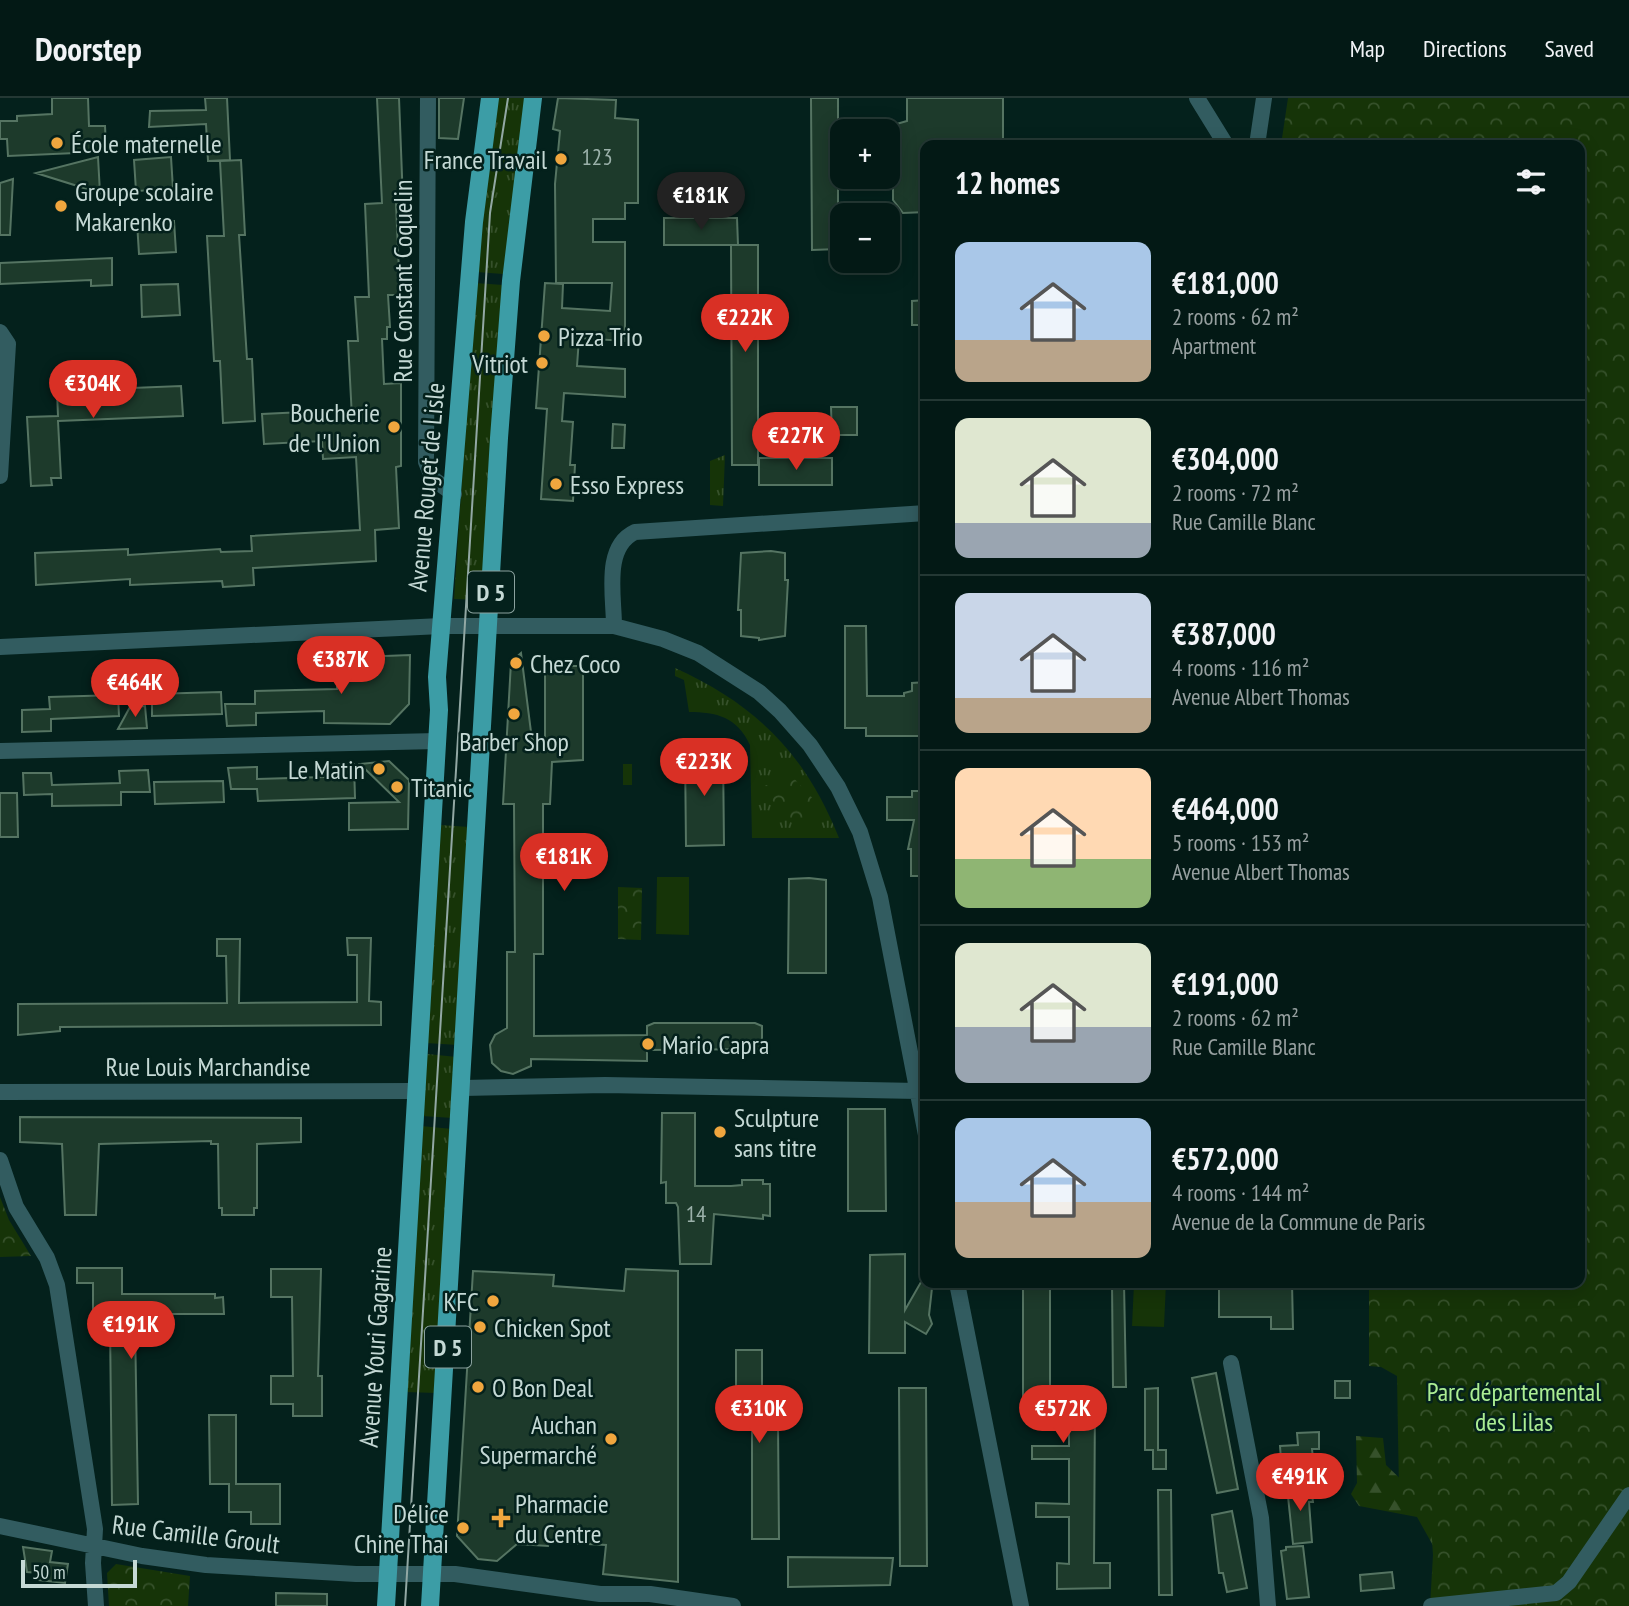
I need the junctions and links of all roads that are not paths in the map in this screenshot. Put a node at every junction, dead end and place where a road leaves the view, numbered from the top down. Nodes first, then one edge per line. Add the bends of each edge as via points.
1 (428, 98) edge
2 (490, 98) edge
3 (533, 98) edge
4 (1197, 98) edge
5 (1264, 98) edge
6 (1223, 140) edge
7 (1258, 140) edge
8 (0, 332) edge
9 (0, 476) edge
10 (454, 494) junction
11 (920, 513) edge
12 (441, 626) junction
13 (614, 626) junction
14 (489, 628) junction
15 (0, 647) edge
16 (438, 741) junction
17 (0, 751) edge
18 (920, 1079) edge
19 (463, 1088) junction
20 (416, 1091) junction
21 (0, 1092) edge
22 (920, 1092) edge
23 (0, 1160) edge
24 (958, 1288) edge
25 (1231, 1363) dead end
26 (1629, 1494) edge
27 (0, 1526) edge
28 (95, 1546) junction
29 (387, 1574) junction
30 (433, 1576) junction
31 (96, 1606) edge
32 (386, 1606) edge
33 (430, 1606) edge
34 (733, 1606) edge
35 (1021, 1606) edge
36 (1268, 1606) edge
37 (1431, 1606) edge

1 - 10 street, Rue Constant Coquelin via 426,462 433,478
2 - 10 main road, Avenue Rouget de Lisle / D 5 via 474,222
3 - 14 main road, D 5 via 509,300
4 - 6 street
5 - 7 street
8 - 9 street via 8,344
10 - 12 main road, Avenue Rouget de Lisle / D 5
11 - 13 street via 635,532 622,541 615,556
12 - 14 street
12 - 15 street
12 - 16 main road, Avenue Rouget de Lisle / D 5
13 - 14 street
13 - 18 street via 698,653 760,692 810,745 860,832 880,897
14 - 19 main road, D 5
16 - 17 street
16 - 20 main road, Avenue Rouget de Lisle / D 5
19 - 22 street via 605,1085
19 - 30 main road, D 5
20 - 21 street, Rue Louis Marchandise
20 - 29 main road, Avenue Youri Gagarine / D 5
23 - 28 street via 16,1207 47,1258 57,1285
24 - 35 street
25 - 36 street via 1261,1518
26 - 37 street via 1556,1593
27 - 28 street, Rue Camille Groult
28 - 29 street, Rue Camille Groult via 206,1565
28 - 31 street
29 - 30 street, Rue Camille Groult
29 - 32 main road, Avenue Youri Gagarine / D 5
30 - 33 main road, D 5
30 - 34 street, Rue Camille Groult via 455,1574

